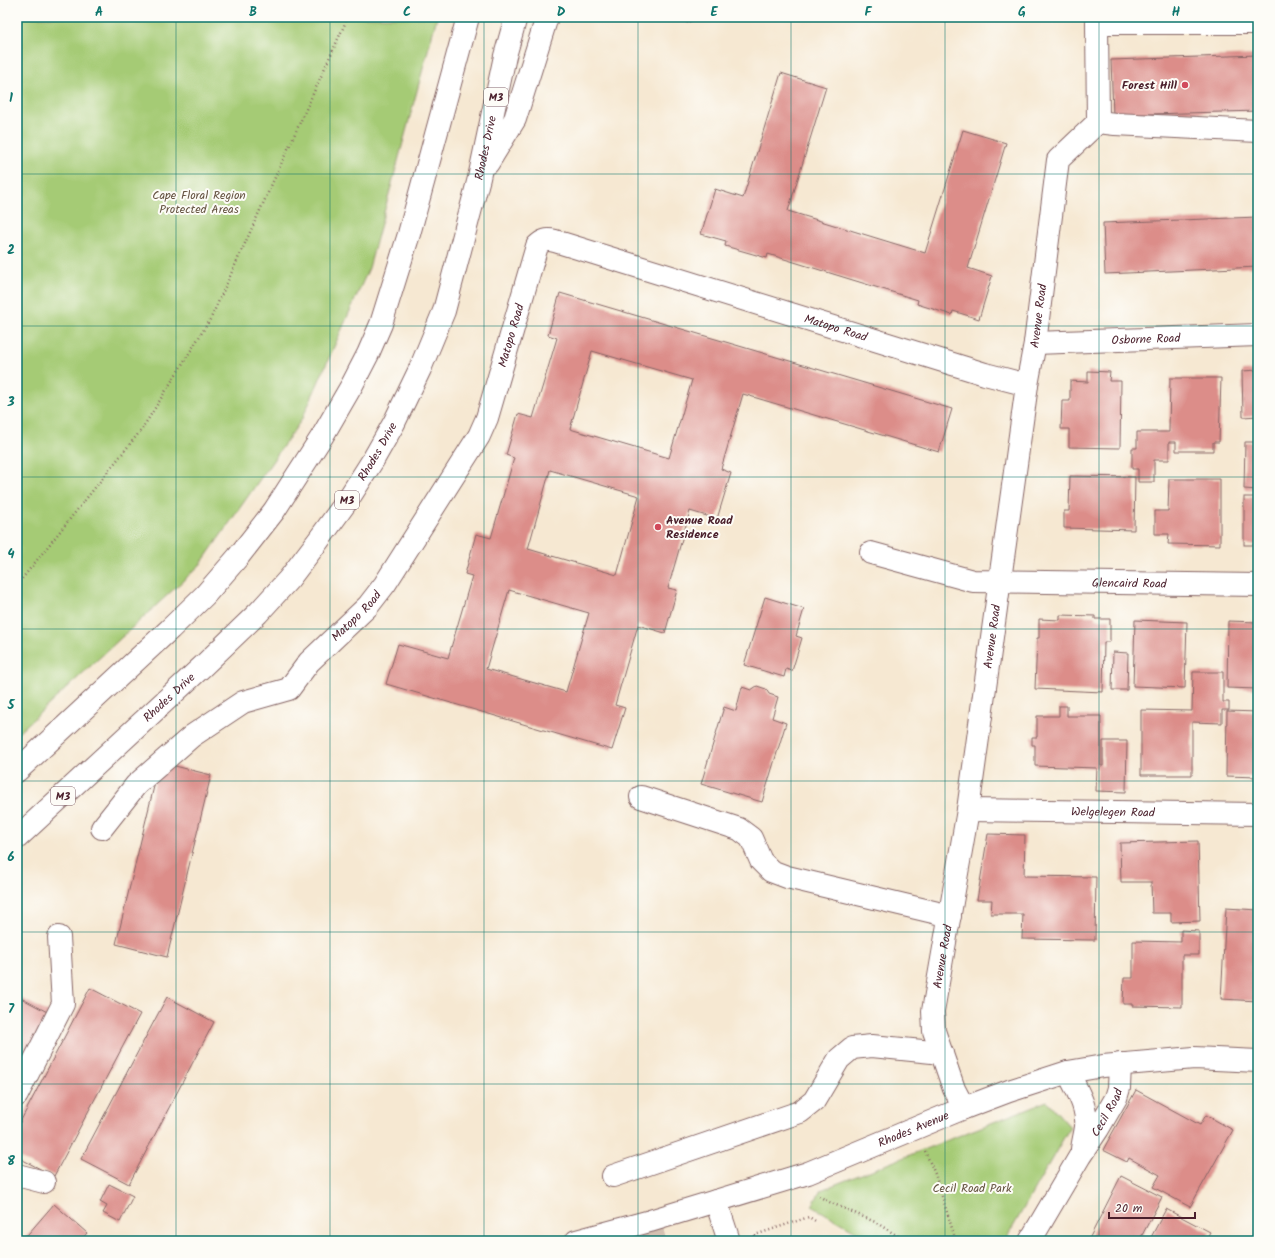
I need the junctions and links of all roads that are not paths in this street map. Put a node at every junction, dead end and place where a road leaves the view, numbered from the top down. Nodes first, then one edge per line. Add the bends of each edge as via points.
1 (468, 17) edge
2 (516, 17) edge
3 (547, 17) edge
4 (1258, 23) edge
5 (1098, 122) junction
6 (1258, 132) edge
7 (479, 178) junction
8 (1258, 336) edge
9 (1035, 343) junction
10 (1027, 385) junction
11 (871, 553) dead end
12 (1001, 582) junction
13 (1258, 585) edge
14 (17, 770) edge
15 (641, 797) dead end
16 (968, 810) junction
17 (1258, 814) edge
18 (102, 828) dead end
19 (17, 838) edge
20 (950, 916) junction
21 (59, 937) dead end
22 (942, 1053) junction
23 (1258, 1060) edge
24 (1120, 1064) junction
25 (1068, 1072) junction
26 (17, 1095) edge
27 (964, 1108) junction
28 (1080, 1156) junction
29 (17, 1175) edge
30 (613, 1176) dead end
31 (44, 1182) dead end
32 (716, 1201) junction
33 (576, 1241) edge
34 (729, 1241) edge
35 (1030, 1241) edge

1 - 14 main road via 381,324 352,385 323,435 274,511 205,595
2 - 7 main road, Rhodes Drive / M3
3 - 7 main road via 515,119
4 - 5 main road via 1097,23
5 - 6 main road
5 - 9 main road, Avenue Road via 1058,160
7 - 19 main road, Rhodes Drive / M3 via 444,311 394,422 347,501 289,579 258,613
8 - 9 main road, Osborne Road
9 - 10 main road, Avenue Road
10 - 12 main road, Avenue Road
10 - 18 main road, Matopo Road via 555,241 548,239 541,242 537,246 487,418 479,436 385,584 368,606 309,662 289,689 243,702 192,736 136,785
11 - 12 main road, Glencaird Road via 973,581
12 - 13 main road, Glencaird Road
12 - 16 main road, Avenue Road
15 - 20 main road via 739,829 751,838 761,861 771,871
16 - 17 main road, Welgelegen Road
16 - 20 main road, Avenue Road
20 - 22 main road, Avenue Road via 933,1011 934,1031
21 - 26 main road via 62,1004
22 - 27 main road, Avenue Road via 954,1089
22 - 30 main road via 872,1046 852,1048 839,1059 814,1101 800,1112
23 - 24 main road, Rhodes Avenue via 1194,1058
24 - 25 main road, Rhodes Avenue
24 - 28 main road, Cecil Road via 1116,1098
25 - 27 main road, Rhodes Avenue
25 - 28 main road, Cecil Road via 1085,1113 1086,1126
27 - 32 main road, Rhodes Avenue via 808,1172
28 - 35 main road, Cecil Road
29 - 31 main road
32 - 33 main road, Rhodes Avenue via 650,1222
32 - 34 main road

